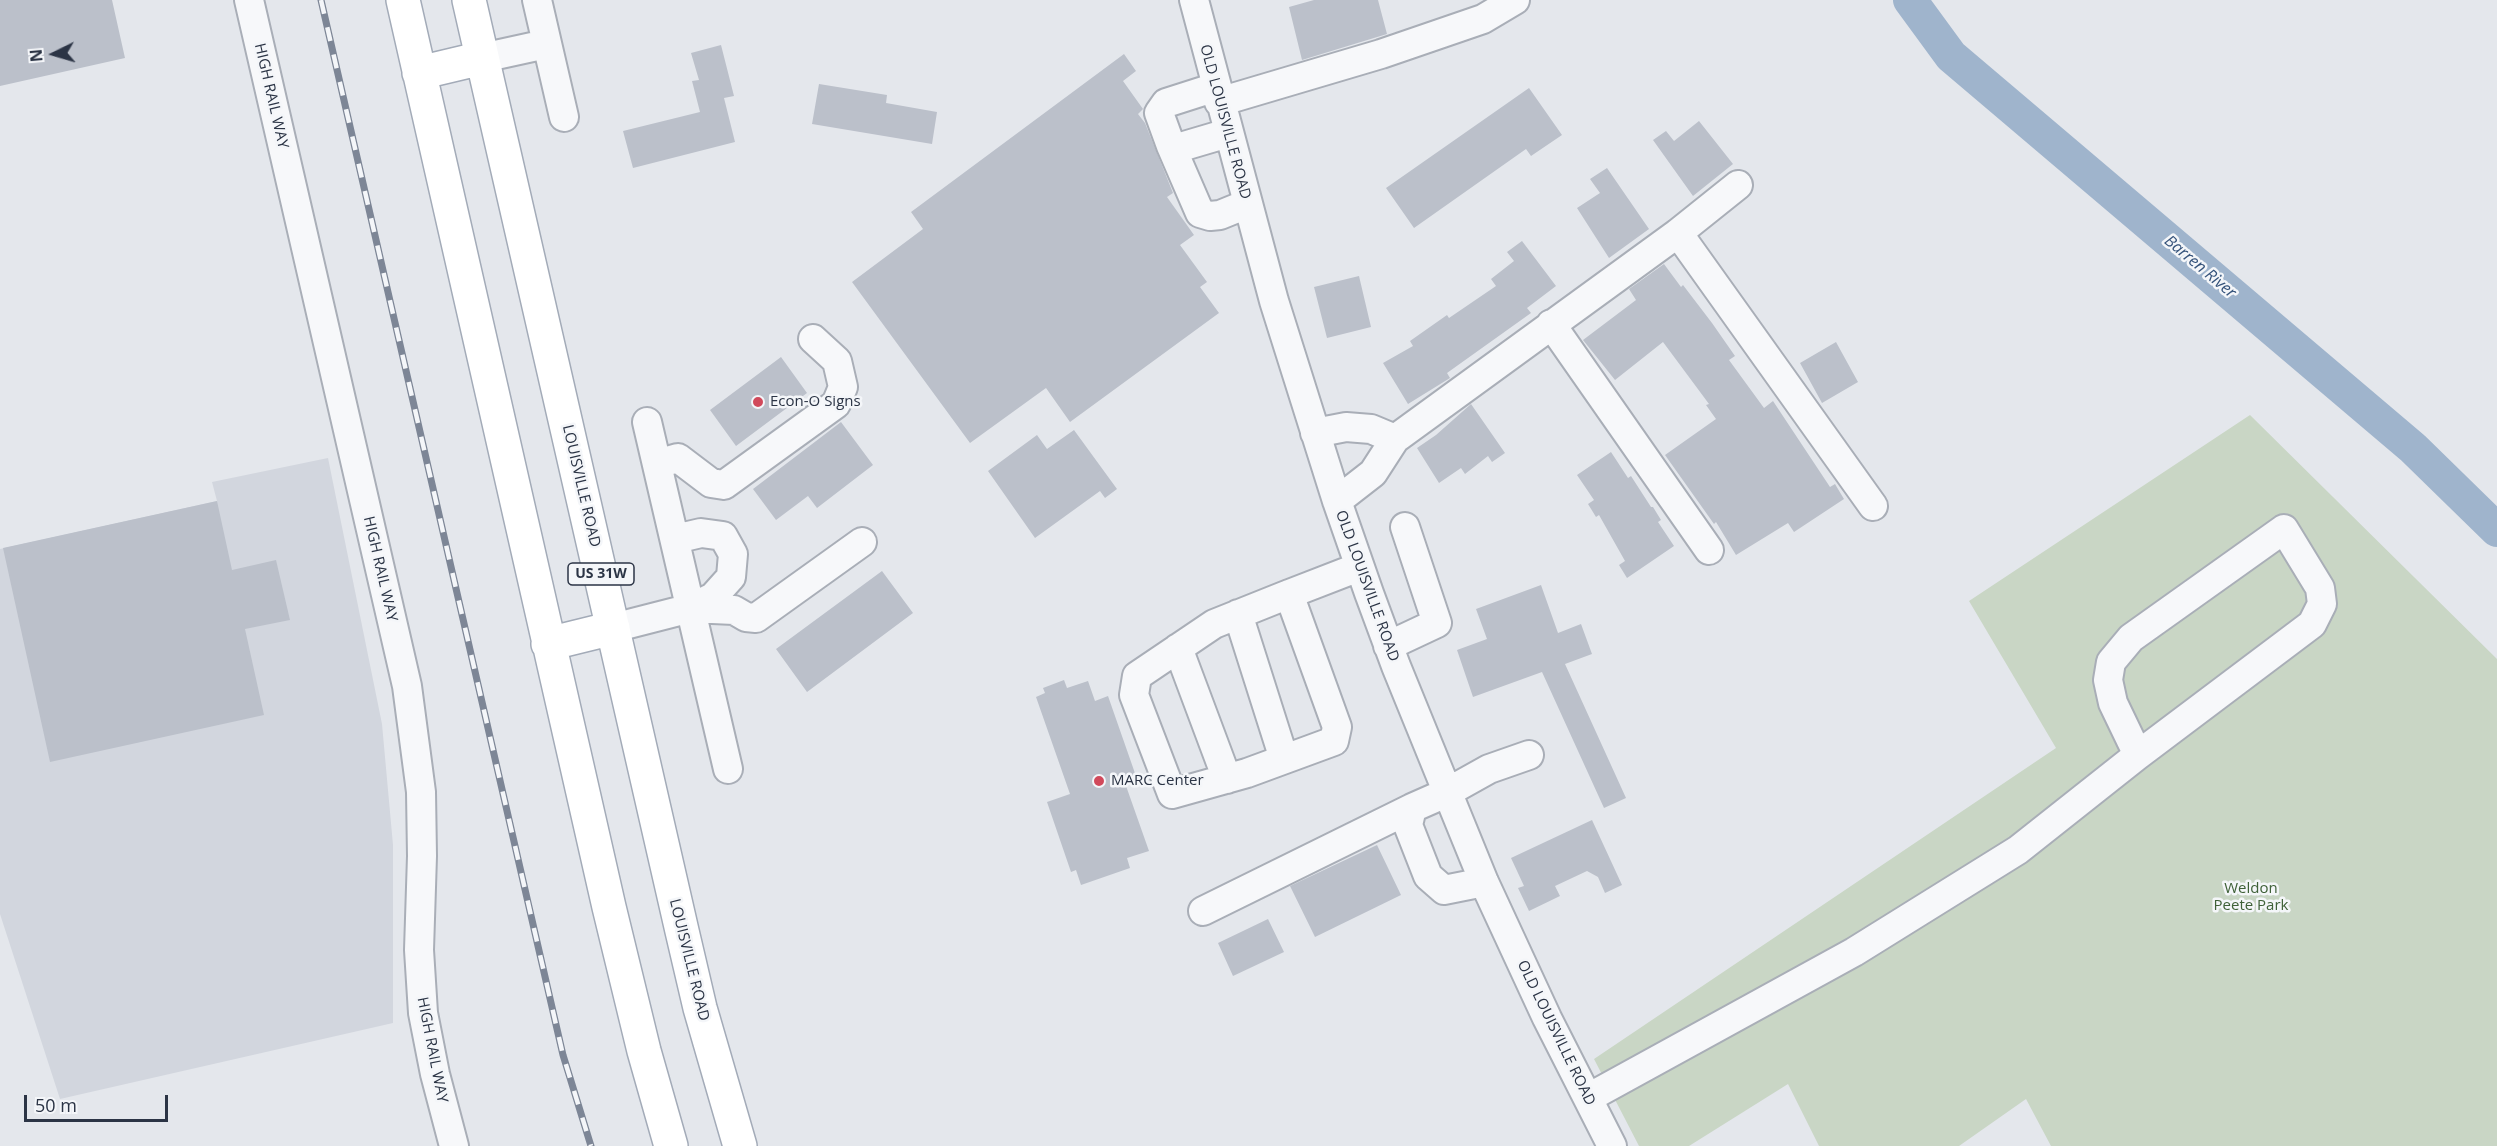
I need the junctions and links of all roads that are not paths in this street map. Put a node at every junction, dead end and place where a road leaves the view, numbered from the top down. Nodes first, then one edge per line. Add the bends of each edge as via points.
1 (249, 0) edge
2 (403, 0) edge
3 (469, 0) edge
4 (537, 0) edge
5 (1194, 0) edge
6 (1515, 0) edge
7 (546, 44) junction
8 (482, 58) junction
9 (419, 73) junction
10 (1218, 95) junction
11 (564, 117) dead end
12 (1228, 133) junction
13 (1174, 153) junction
14 (1738, 185) dead end
15 (1247, 204) junction
16 (1678, 233) junction
17 (1551, 324) junction
18 (813, 339) dead end
19 (647, 422) dead end
20 (1315, 433) junction
21 (1395, 439) junction
22 (657, 464) junction
23 (1337, 501) junction
24 (1873, 506) dead end
25 (1405, 527) dead end
26 (675, 539) junction
27 (862, 542) dead end
28 (1709, 550) dead end
29 (1359, 567) junction
30 (1289, 594) junction
31 (691, 608) junction
32 (1238, 614) junction
33 (613, 628) junction
34 (548, 644) junction
35 (1388, 646) junction
36 (1178, 648) junction
37 (1529, 755) dead end
38 (2138, 755) junction
39 (1284, 759) junction
40 (728, 769) dead end
41 (1227, 779) junction
42 (1446, 793) junction
43 (1412, 808) junction
44 (1484, 882) junction
45 (1203, 911) dead end
46 (1588, 1098) junction
47 (454, 1146) edge
48 (671, 1146) edge
49 (740, 1146) edge
50 (1612, 1146) edge

1 - 47 street, HIGH RAIL WAY via 408,696 418,759 422,825 422,1002 430,1054
2 - 9 main road
3 - 8 main road, LOUISVILLE ROAD / US 31W
4 - 7 street
5 - 10 street, OLD LOUISVILLE ROAD
6 - 10 street via 1483,19 1381,54
7 - 8 street
7 - 11 street
8 - 9 main road
8 - 33 main road, LOUISVILLE ROAD / US 31W
9 - 34 main road
10 - 12 street, OLD LOUISVILLE ROAD
10 - 13 street via 1166,103 1159,113
12 - 13 street
12 - 15 street, OLD LOUISVILLE ROAD
13 - 15 street via 1200,213 1210,216
14 - 16 street
15 - 20 street, OLD LOUISVILLE ROAD
16 - 17 street
16 - 24 street
17 - 21 street
17 - 28 street
18 - 22 street via 837,361 843,387 836,404 724,485 711,483 678,458
19 - 22 street
20 - 21 street via 1346,427 1371,429
20 - 23 street, OLD LOUISVILLE ROAD
21 - 23 street via 1373,473
22 - 26 street
23 - 29 street, OLD LOUISVILLE ROAD
25 - 35 street via 1437,623
26 - 31 street
26 - 31 street via 701,532 723,536 733,554 731,577 713,597
27 - 31 street via 756,618 734,610
29 - 30 street
29 - 35 street, OLD LOUISVILLE ROAD
30 - 32 street
30 - 39 street via 1337,727 1334,741
31 - 33 street
31 - 40 street
32 - 36 street via 1214,624
32 - 39 street
33 - 34 main road
33 - 49 main road, LOUISVILLE ROAD / US 31W via 695,986
34 - 48 main road via 626,979
35 - 42 street, OLD LOUISVILLE ROAD
36 - 41 street
36 - 41 street via 1137,676 1134,695 1172,794
37 - 42 street via 1489,770
38 - 38 street via 2312,624 2322,604 2320,588 2284,529 2131,639 2111,662 2108,680 2113,703
38 - 46 street via 2008,856 1854,952
39 - 41 street
42 - 43 street
42 - 44 street, OLD LOUISVILLE ROAD
43 - 44 street via 1408,825 1428,876 1444,891
43 - 45 street
44 - 46 street, OLD LOUISVILLE ROAD
46 - 50 street, OLD LOUISVILLE ROAD

